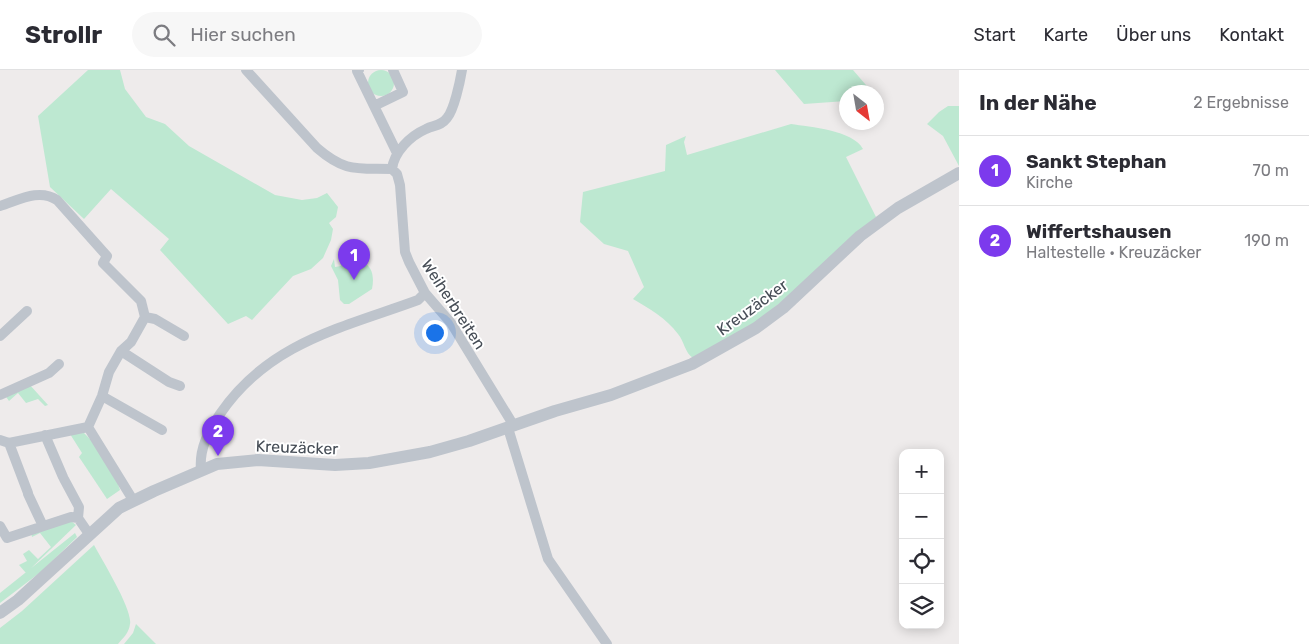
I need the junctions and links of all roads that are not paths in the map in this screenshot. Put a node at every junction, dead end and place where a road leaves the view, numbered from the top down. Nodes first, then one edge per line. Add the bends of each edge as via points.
1 (246, 70) edge
2 (360, 70) edge
3 (393, 70) edge
4 (462, 70) edge
5 (374, 106) junction
6 (397, 153) junction
7 (392, 169) junction
8 (959, 173) edge
9 (0, 206) edge
10 (425, 293) junction
11 (27, 311) dead end
12 (145, 316) junction
13 (0, 336) edge
14 (184, 336) dead end
15 (121, 351) junction
16 (59, 364) dead end
17 (180, 386) dead end
18 (0, 394) edge
19 (102, 396) junction
20 (88, 427) junction
21 (511, 427) junction
22 (162, 430) dead end
23 (45, 435) junction
24 (4, 442) edge
25 (201, 470) junction
26 (133, 500) junction
27 (78, 518) junction
28 (0, 526) edge
29 (44, 526) junction
30 (89, 534) junction
31 (0, 613) edge
32 (608, 644) edge

1 - 7 street via 330,160 345,167
2 - 5 street via 357,71
3 - 5 street via 403,92
4 - 6 street via 448,117 439,125 426,129
5 - 6 street
6 - 7 street
7 - 10 street, Weiherbreiten via 400,185 406,252
8 - 21 street, Kreuzäcker via 898,208 860,236 783,308 734,342 692,364 643,383
9 - 12 street via 36,194 48,194 57,200 107,256 103,263 141,301
10 - 21 street, Weiherbreiten via 451,323
10 - 25 street via 418,300 298,344 247,380 216,420 201,449
11 - 13 street
12 - 14 street
12 - 15 street via 131,342
15 - 17 street
15 - 19 street via 109,372
16 - 18 street via 48,373
19 - 20 street
19 - 22 street
20 - 23 street
20 - 26 street
21 - 25 street, Kreuzäcker via 430,452 370,463 335,465 258,460 217,464
21 - 32 street via 548,559
23 - 24 street
23 - 27 street via 79,507
24 - 29 street
25 - 26 street, Kreuzäcker
26 - 30 street, Kreuzäcker
27 - 29 street via 62,518
27 - 30 street
28 - 29 street via 7,538
30 - 31 street, Kreuzäcker

